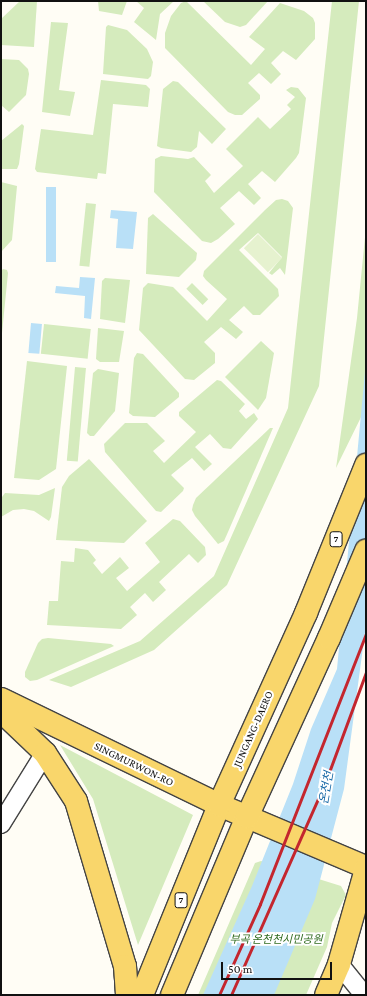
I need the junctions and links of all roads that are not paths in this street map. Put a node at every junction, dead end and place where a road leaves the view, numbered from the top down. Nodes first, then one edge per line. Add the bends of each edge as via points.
1 (366, 465) edge
2 (366, 551) edge
3 (1, 699) edge
4 (1, 711) edge
5 (45, 753) junction
6 (219, 805) junction
7 (247, 817) junction
8 (1, 824) edge
9 (366, 868) edge
10 (339, 964) junction
11 (127, 995) edge
12 (142, 995) edge
13 (172, 995) edge
14 (326, 995) edge
15 (364, 995) edge

1 - 6 main road, JUNGANG-DAERO / 7 via 306,613
2 - 7 main road
3 - 6 main road, SINGMURWON-RO
4 - 5 main road
5 - 8 street
5 - 11 main road via 76,801 125,966
6 - 7 main road, SINGMURWON-RO
6 - 12 main road, JUNGANG-DAERO / 7
7 - 9 main road, SINGMURWON-RO
7 - 13 main road
9 - 10 main road
10 - 14 main road
10 - 15 street

